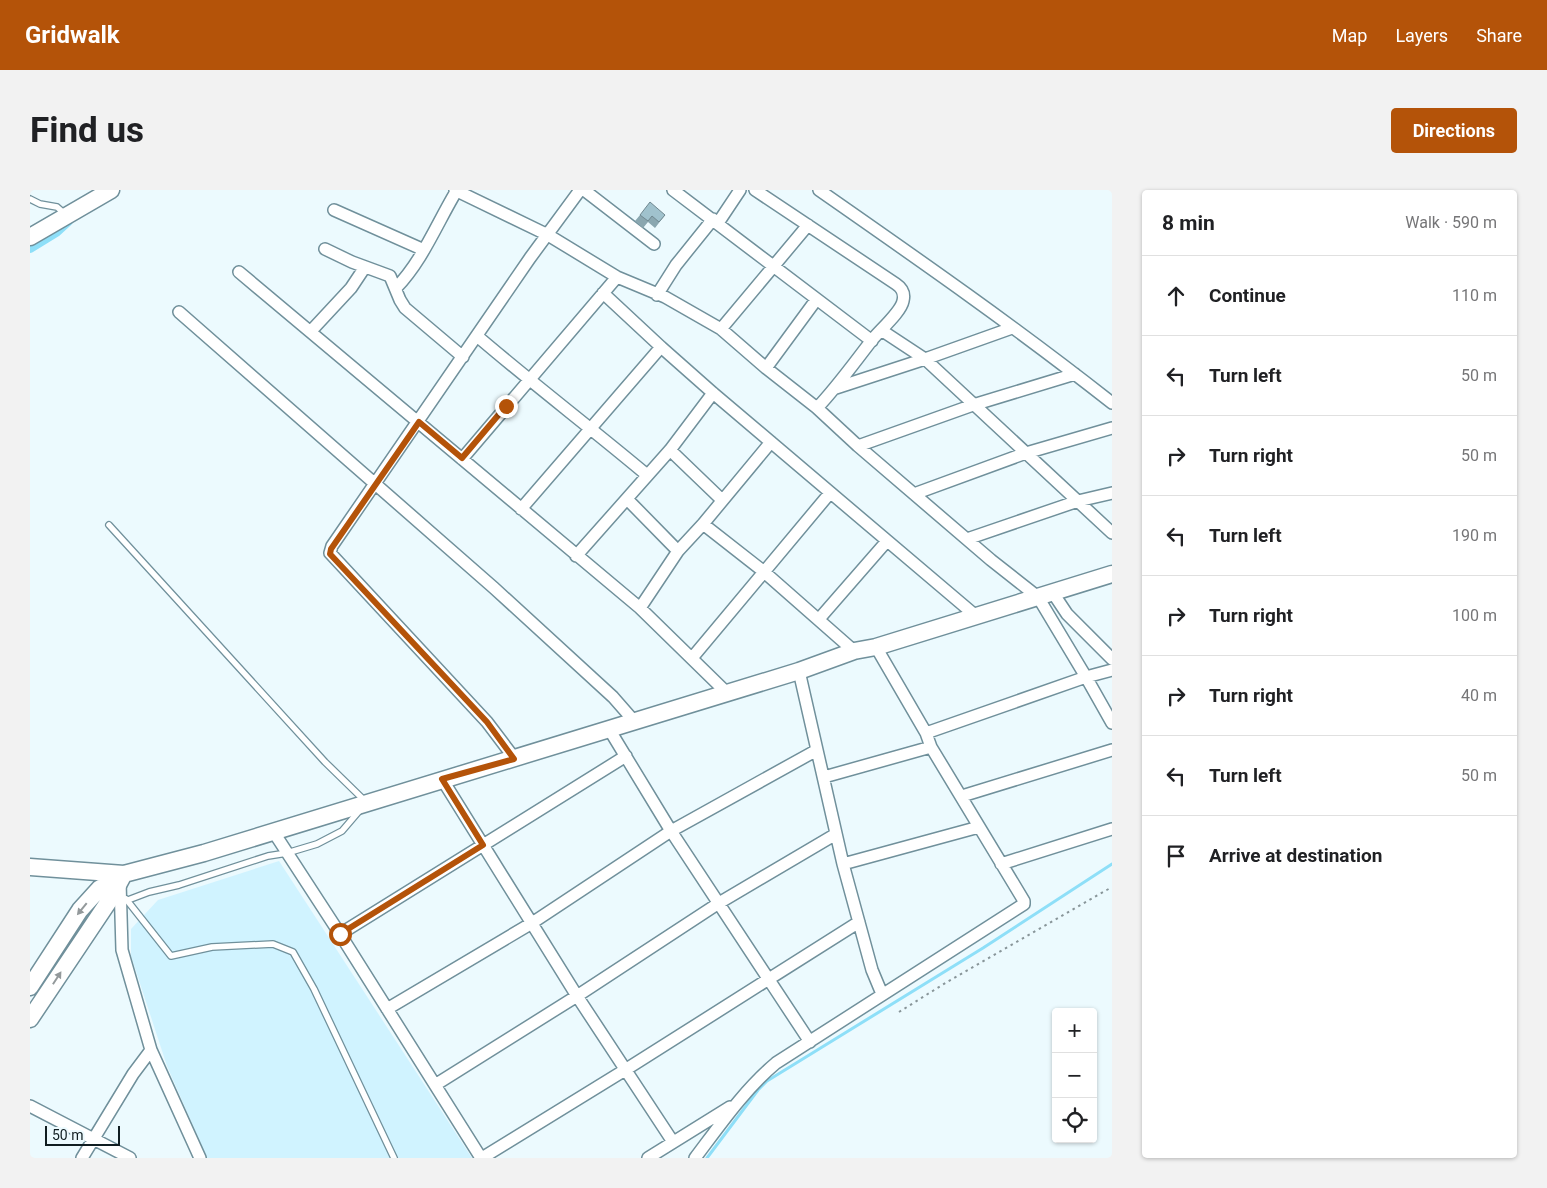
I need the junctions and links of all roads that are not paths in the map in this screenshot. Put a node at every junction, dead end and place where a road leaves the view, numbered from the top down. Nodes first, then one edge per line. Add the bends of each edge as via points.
1 (111, 190) edge
2 (456, 190) edge
3 (580, 190) edge
4 (584, 190) edge
5 (673, 190) edge
6 (740, 190) edge
7 (754, 190) edge
8 (819, 190) edge
9 (30, 199) edge
10 (334, 210) dead end
11 (67, 215) junction
12 (716, 221) junction
13 (808, 226) junction
14 (548, 235) junction
15 (30, 237) edge
16 (654, 244) dead end
17 (325, 249) dead end
18 (424, 250) junction
19 (774, 266) junction
20 (365, 267) junction
21 (239, 272) dead end
22 (617, 278) junction
23 (396, 288) junction
24 (603, 293) junction
25 (657, 295) junction
26 (816, 300) junction
27 (179, 312) dead end
28 (1012, 328) junction
29 (721, 329) junction
30 (881, 330) junction
31 (311, 331) junction
32 (477, 336) junction
33 (872, 340) junction
34 (661, 347) junction
35 (462, 357) junction
36 (925, 359) junction
37 (766, 368) junction
38 (1075, 374) junction
39 (528, 380) junction
40 (836, 388) junction
41 (713, 393) junction
42 (1112, 403) edge
43 (973, 405) junction
44 (817, 408) junction
45 (419, 422) junction
46 (591, 428) junction
47 (1112, 428) edge
48 (771, 442) junction
49 (858, 446) junction
50 (670, 450) junction
51 (1026, 453) junction
52 (462, 458) junction
53 (647, 475) junction
54 (375, 483) junction
55 (830, 493) junction
56 (1112, 493) edge
57 (914, 494) junction
58 (627, 499) junction
59 (722, 500) junction
60 (1078, 501) junction
61 (522, 509) junction
62 (703, 524) junction
63 (110, 525) dead end
64 (1112, 533) edge
65 (967, 539) junction
66 (887, 541) junction
67 (678, 551) junction
68 (576, 556) junction
69 (763, 571) junction
70 (1112, 574) edge
71 (1045, 595) junction
72 (640, 608) junction
73 (976, 616) junction
74 (819, 619) junction
75 (876, 647) junction
76 (854, 651) junction
77 (692, 658) junction
78 (1112, 660) edge
79 (1112, 670) edge
80 (799, 672) junction
81 (1086, 677) junction
82 (727, 693) junction
83 (634, 721) junction
84 (1112, 723) edge
85 (609, 729) junction
86 (926, 733) junction
87 (931, 747) junction
88 (817, 750) junction
89 (1112, 750) edge
90 (626, 756) junction
91 (514, 759) junction
92 (824, 777) junction
93 (442, 779) junction
94 (962, 796) junction
95 (366, 803) junction
96 (979, 827) junction
97 (1112, 829) edge
98 (273, 831) junction
99 (671, 831) junction
100 (836, 834) junction
101 (483, 845) junction
102 (287, 853) junction
103 (843, 864) junction
104 (1002, 864) junction
105 (30, 867) edge
106 (123, 887) junction
107 (719, 903) junction
108 (859, 922) junction
109 (532, 923) junction
110 (340, 934) junction
111 (770, 980) junction
112 (30, 987) edge
113 (882, 994) junction
114 (577, 996) junction
115 (387, 1009) junction
116 (30, 1019) edge
117 (810, 1042) junction
118 (151, 1050) junction
119 (625, 1070) junction
120 (434, 1085) junction
121 (736, 1104) junction
122 (30, 1106) edge
123 (93, 1139) junction
124 (674, 1142) junction
125 (82, 1158) edge
126 (130, 1158) edge
127 (200, 1158) edge
128 (394, 1158) edge
129 (482, 1158) edge
130 (648, 1158) edge
131 (695, 1158) edge

1 - 11 main road
2 - 14 street
2 - 18 street
3 - 14 street
4 - 16 street
5 - 12 street
6 - 12 street
7 - 13 street
8 - 28 street
9 - 11 lane via 57,207
10 - 18 street
11 - 15 main road
12 - 19 street
12 - 25 street via 676,265
13 - 19 street
13 - 30 street via 901,288 902,304
14 - 22 street
14 - 32 street
17 - 20 street
18 - 23 street
19 - 26 street
19 - 29 street
20 - 23 street via 390,276
20 - 31 street via 351,288
21 - 31 street
22 - 24 street
22 - 25 street
23 - 35 street via 405,308
24 - 34 street
24 - 39 street
25 - 29 street
26 - 33 street
26 - 37 street
27 - 54 street
28 - 36 street
28 - 38 street
29 - 37 street
30 - 33 street
30 - 36 street
31 - 45 street
32 - 35 street
32 - 39 street
33 - 40 street
34 - 41 street
34 - 46 street
35 - 45 street
36 - 40 street
36 - 43 street
37 - 44 street
38 - 42 street
38 - 43 street
39 - 46 street
39 - 52 street
40 - 44 street
41 - 48 street
41 - 50 street
43 - 49 street
43 - 51 street
44 - 49 street
45 - 52 street
45 - 54 street
46 - 53 street
46 - 61 street
47 - 51 street
48 - 55 street
48 - 59 street
49 - 57 street
50 - 53 street
50 - 59 street
51 - 57 street
51 - 60 street
52 - 61 street
53 - 58 street
54 - 83 street via 613,697
54 - 91 street via 332,546 330,554 487,722
55 - 66 street
55 - 69 street
56 - 60 street
57 - 65 street
58 - 67 street
58 - 68 street
59 - 62 street
60 - 64 street
60 - 65 street
61 - 68 street
62 - 67 street
62 - 69 street
63 - 95 lane
65 - 71 street
66 - 73 street
66 - 74 street
67 - 72 street
68 - 72 street
69 - 74 street
69 - 77 street
70 - 71 main road
71 - 73 main road
71 - 78 street
71 - 81 street
72 - 77 street
73 - 75 main road
74 - 76 street
75 - 76 main road
75 - 86 street
76 - 80 main road
77 - 82 street
79 - 81 street
80 - 82 main road
80 - 88 street
81 - 84 street
81 - 86 street
82 - 83 main road
83 - 85 main road
85 - 90 street
85 - 91 main road
86 - 87 street
87 - 92 street
87 - 94 street
88 - 92 street
88 - 99 street
89 - 94 street
90 - 99 street
90 - 101 street
91 - 93 main road
92 - 100 street
93 - 95 main road
93 - 101 street
94 - 96 street
95 - 98 main road
95 - 102 lane via 342,831 317,844
96 - 103 street
96 - 104 street
97 - 104 street
98 - 102 street
98 - 106 main road via 204,853
99 - 107 street
99 - 109 street
100 - 103 street
100 - 107 street
101 - 109 street
101 - 110 street
102 - 106 lane via 149,892
102 - 110 street
103 - 108 street
104 - 113 street via 1024,901 1023,907
105 - 106 main road
106 -> 112 main road via 100,888 80,910
116 -> 106 main road via 111,898
106 - 118 street via 122,950
106 - 128 lane via 171,956 212,947 273,944 293,952 314,989
107 - 111 street
107 - 114 street
108 - 111 street
108 - 113 street
109 - 114 street
109 - 115 street
110 - 115 street
111 - 117 street
111 - 119 street
113 - 117 street
114 - 119 street
114 - 120 street
115 - 120 street
117 - 121 street via 763,1074
118 - 123 street via 132,1074
118 - 127 street
119 - 124 street
119 - 129 street
120 - 129 street
121 - 124 street
121 - 131 street
122 - 123 street
123 - 125 street
123 - 126 street
124 - 130 street

